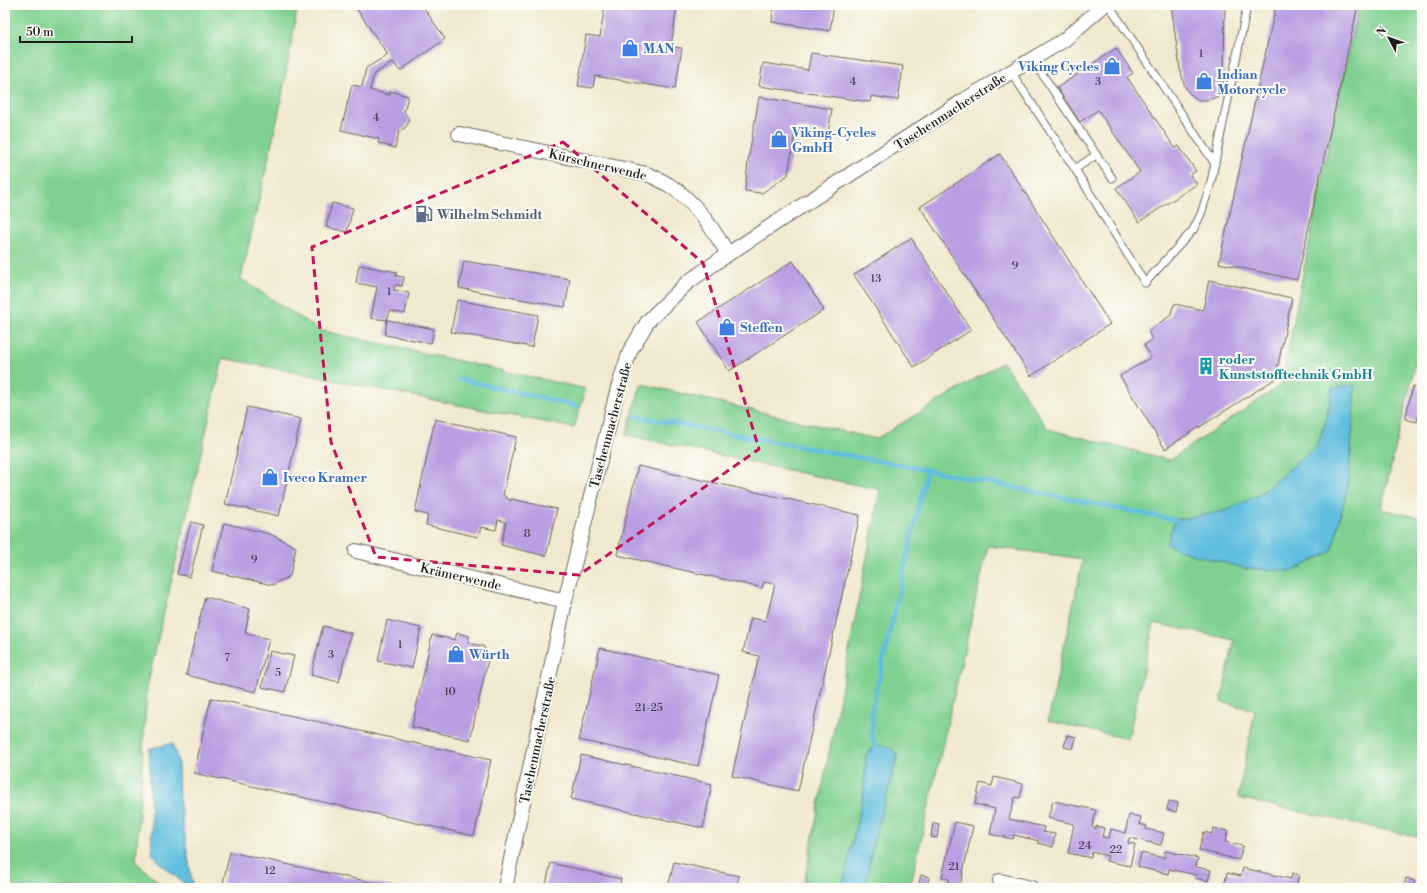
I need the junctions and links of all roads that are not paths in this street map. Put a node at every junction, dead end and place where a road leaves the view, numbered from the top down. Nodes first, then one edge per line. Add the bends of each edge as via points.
1 (1104, 5) edge
2 (1109, 5) edge
3 (1246, 5) edge
4 (1032, 59) junction
5 (1011, 72) junction
6 (459, 134) dead end
7 (1096, 155) junction
8 (1215, 164) junction
9 (1075, 169) junction
10 (1112, 178) dead end
11 (728, 254) junction
12 (356, 551) dead end
13 (565, 601) junction
14 (1000, 881) dead end
15 (505, 888) edge
16 (1031, 888) edge

1 - 4 street, Taschenmacherstraße via 1064,40
2 - 8 lane
3 - 8 lane
4 - 5 street, Taschenmacherstraße
4 - 7 lane
5 - 9 lane
5 - 11 street, Taschenmacherstraße
6 - 11 street, Kürschnerwende via 647,174 671,186 692,204 717,235
7 - 9 lane
7 - 10 lane
8 - 9 lane via 1203,208 1193,230 1145,283
11 - 13 street, Taschenmacherstraße via 688,282 648,321 630,351 618,388
12 - 13 street, Krämerwende
13 - 15 street, Taschenmacherstraße
14 - 16 street

